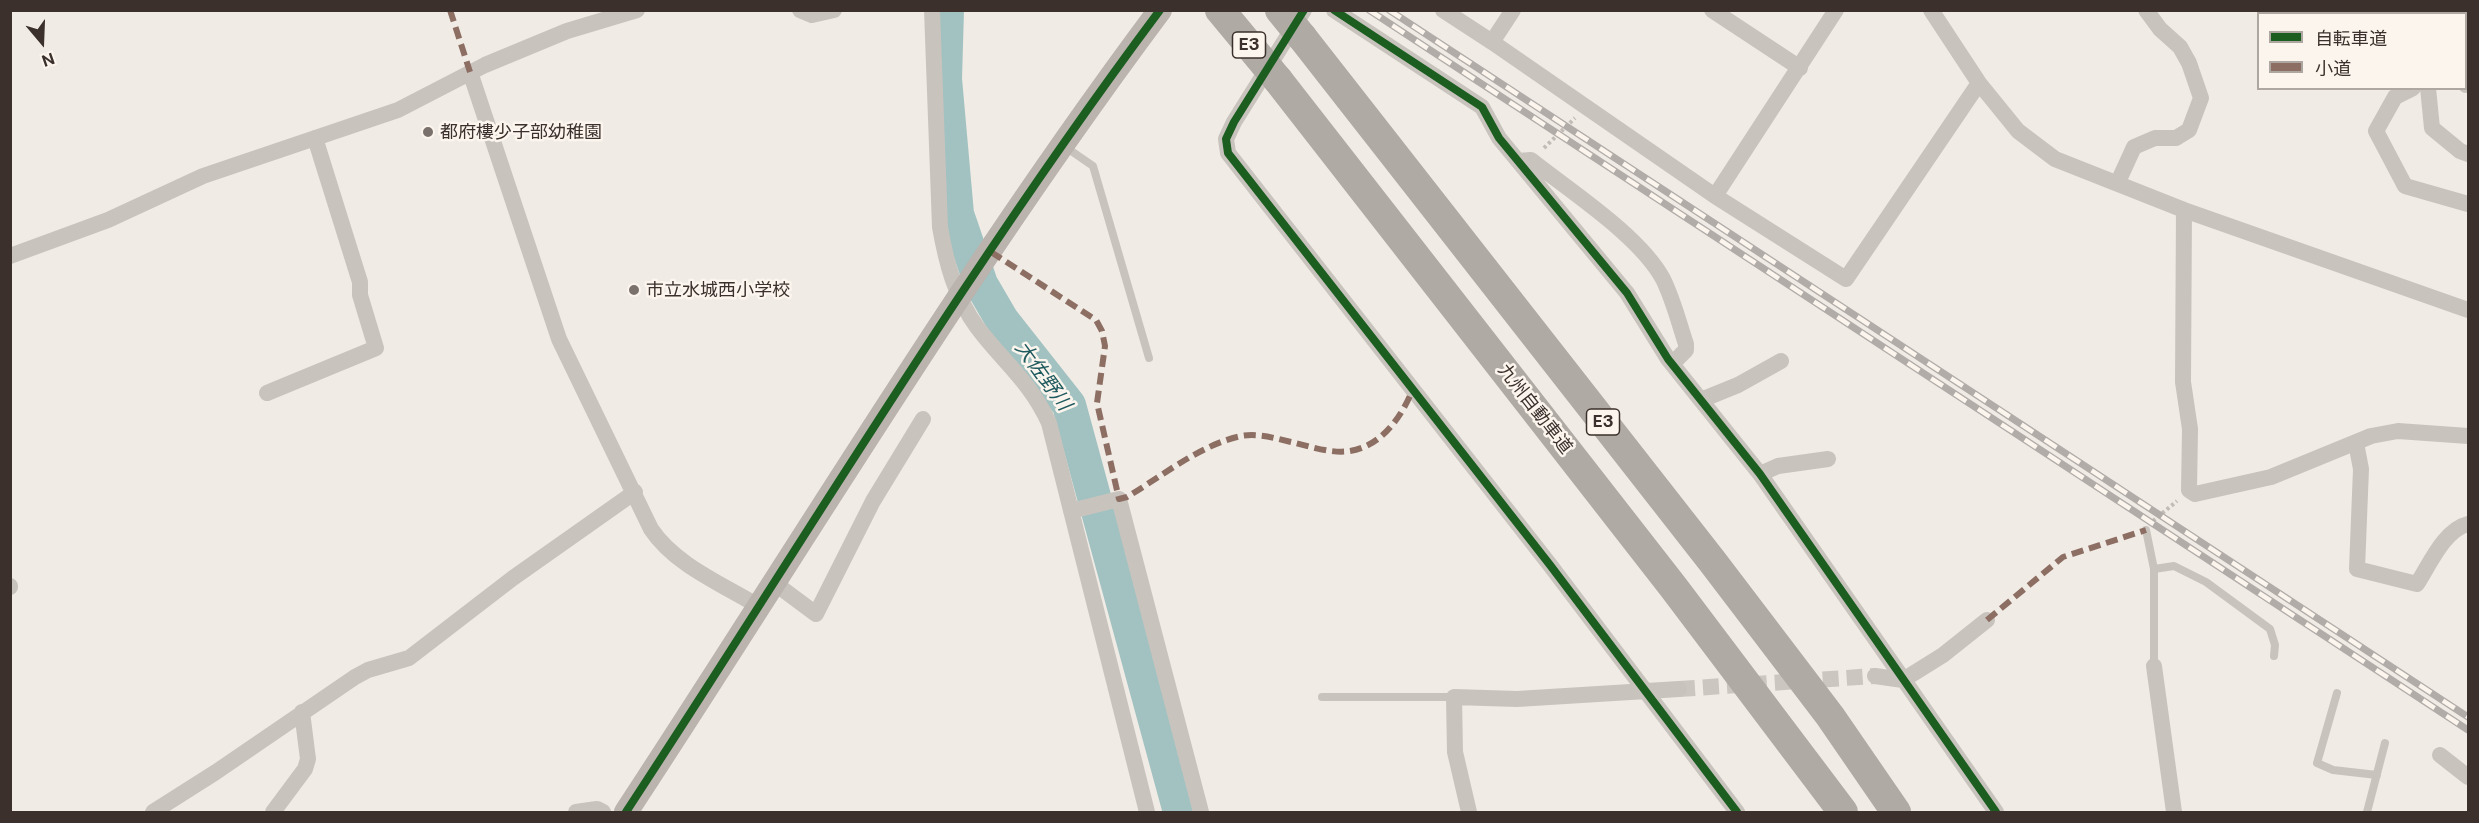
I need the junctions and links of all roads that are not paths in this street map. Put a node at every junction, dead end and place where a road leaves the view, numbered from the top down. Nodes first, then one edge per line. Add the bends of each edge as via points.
1 (637, 10) edge
2 (800, 10) edge
3 (834, 10) edge
4 (932, 10) edge
5 (1160, 10) edge
6 (1220, 10) edge
7 (1280, 10) edge
8 (1334, 10) edge
9 (1443, 10) edge
10 (1513, 10) edge
11 (1712, 10) edge
12 (1836, 10) edge
13 (1931, 10) edge
14 (2146, 10) edge
15 (1303, 24) edge
16 (1492, 42) junction
17 (1800, 68) junction
18 (470, 72) junction
19 (1979, 83) junction
20 (2428, 90) edge
21 (2390, 93) edge
22 (315, 138) junction
23 (1063, 146) junction
24 (2469, 154) edge
25 (1525, 161) junction
26 (2118, 182) junction
27 (1715, 196) junction
28 (2469, 204) edge
29 (2184, 210) junction
30 (10, 256) edge
31 (958, 297) junction
32 (2469, 310) edge
33 (1149, 358) dead end
34 (1780, 361) dead end
35 (1672, 364) junction
36 (267, 393) dead end
37 (1701, 400) junction
38 (923, 419) dead end
39 (2469, 436) edge
40 (2356, 443) junction
41 (1828, 459) dead end
42 (1760, 474) junction
43 (634, 492) junction
44 (1071, 511) junction
45 (2469, 524) edge
46 (2145, 530) road end
47 (2154, 569) junction
48 (773, 582) junction
49 (758, 606) junction
50 (1987, 620) dead end
51 (2274, 656) dead end
52 (2154, 666) joint
53 (1875, 676) tunnel mouth
54 (1903, 680) junction
55 (1679, 689) tunnel mouth
56 (1646, 691) junction
57 (2337, 693) dead end
58 (1322, 697) dead end
59 (1454, 697) junction
60 (302, 712) junction
61 (2385, 743) dead end
62 (2440, 755) dead end
63 (2377, 775) junction
64 (2469, 777) edge
65 (153, 813) edge
66 (273, 813) edge
67 (576, 813) edge
68 (603, 813) edge
69 (626, 813) edge
70 (1148, 813) edge
71 (1201, 813) edge
72 (1469, 813) edge
73 (1737, 813) edge
74 (1843, 813) edge
75 (1896, 813) edge
76 (1996, 813) edge
77 (2174, 813) edge
78 (2367, 813) edge

1 - 18 street via 567,31
2 - 3 street via 812,15
4 - 31 street via 940,227
5 - 23 street
6 - 74 highway, 九州自動車道 / E3, bridge via 1674,588
7 - 15 highway, E3, bridge
8 - 25 street via 1482,107 1499,138
9 - 16 street
10 - 16 street
11 - 17 street
12 - 17 street
13 - 19 street
14 - 26 street via 2180,47 2201,98 2189,130 2176,138 2155,138 2134,147
15 - 56 street via 1234,122 1226,139 1228,153
15 - 75 highway, E3 via 1830,716
16 - 27 street
17 - 27 street
18 - 22 street via 398,110
18 - 43 street via 559,339
19 - 26 street via 2018,130 2055,159
19 - 27 street via 1846,279
20 - 24 street via 2432,128 2460,152
21 - 28 street via 2376,131 2405,186
22 - 30 street via 203,176 97,224
22 - 36 street via 360,282 360,296 376,348
23 - 31 street
23 - 33 lane via 1093,166
25 - 35 street via 1627,293
25 - 35 street via 1636,243 1652,262 1664,280 1686,344 1686,350
26 - 29 street
29 - 32 street
29 - 40 street via 2182,382 2190,429 2189,490 2195,494 2271,477
31 - 44 street via 976,326 1025,381 1041,406 1049,423
31 - 48 street
34 - 37 street
35 - 37 street
37 - 42 street
38 - 48 street via 873,501 816,614
39 - 40 street via 2398,430
40 - 45 street via 2361,469 2356,569 2417,584 2450,535
41 - 42 street via 1778,466
42 - 54 street
43 - 49 street via 661,544
43 - 60 street via 408,658 368,670
44 - 70 street
44 - 71 street via 1119,499
46 - 47 lane
47 - 51 lane via 2174,566 2234,602 2270,629
47 - 52 lane
48 - 49 street
49 - 69 street
50 - 54 street
52 - 77 street
53 - 54 street
54 - 76 street
55 - 56 street
56 - 59 street via 1517,699
56 - 73 street
57 - 63 lane via 2317,763 2333,770
58 - 59 lane
59 - 72 street via 1455,752
60 - 65 street
60 - 66 street via 308,759
61 - 63 lane
62 - 64 street
63 - 78 lane
67 - 68 street via 597,809

